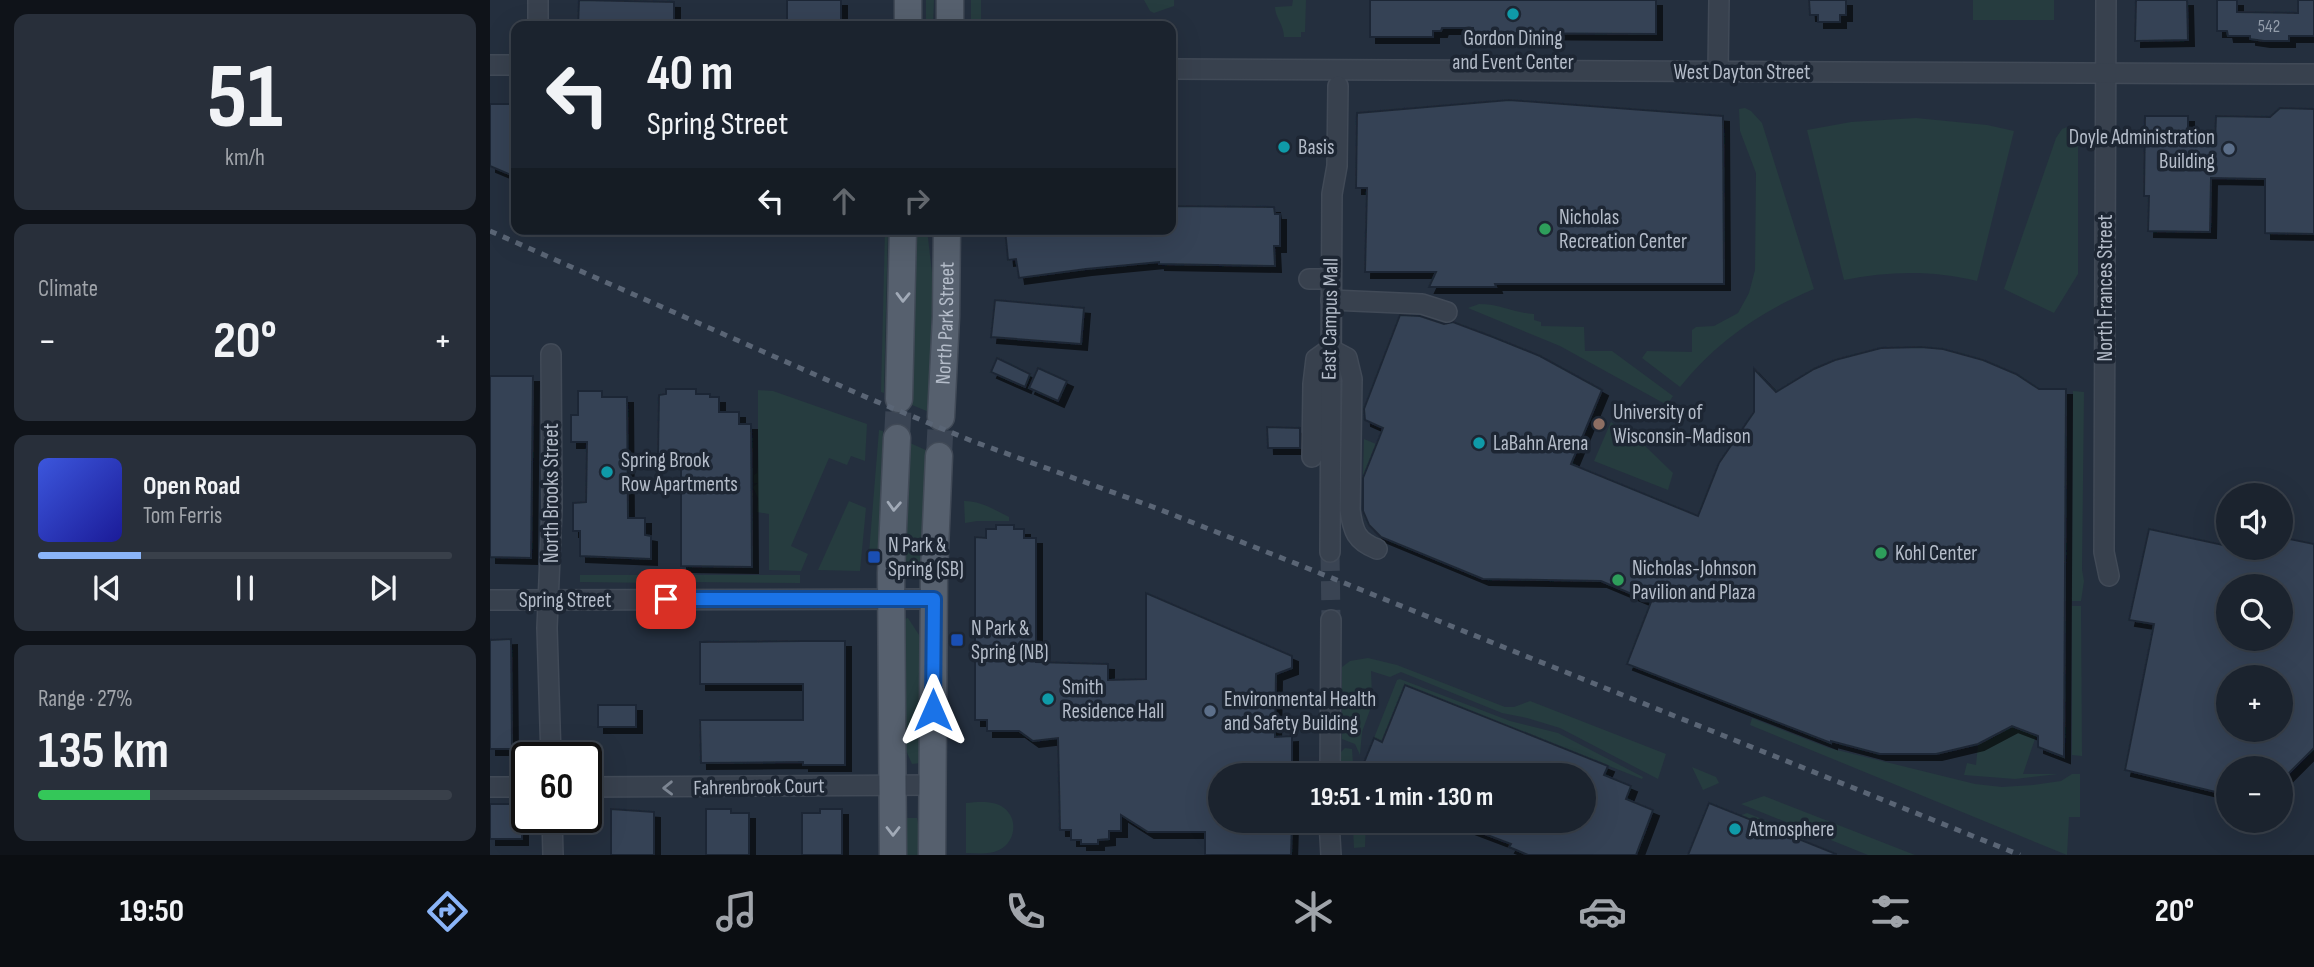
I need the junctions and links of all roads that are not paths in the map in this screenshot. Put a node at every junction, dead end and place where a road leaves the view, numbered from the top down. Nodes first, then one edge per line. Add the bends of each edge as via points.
1 (538, 0) edge
2 (908, 0) edge
3 (950, 0) edge
4 (1719, 0) edge
5 (2106, 0) edge
6 (538, 21) edge
7 (908, 21) edge
8 (950, 21) edge
9 (490, 65) edge
10 (511, 65) edge
11 (1176, 69) edge
12 (1718, 71) junction
13 (2106, 74) junction
14 (2314, 74) edge
15 (1338, 86) dead end
16 (903, 235) edge
17 (947, 235) edge
18 (1309, 279) dead end
19 (1331, 279) junction
20 (1331, 300) junction
21 (1447, 312) dead end
22 (1330, 349) junction
23 (551, 354) dead end
24 (899, 399) tunnel mouth
25 (941, 417) tunnel mouth
26 (897, 438) tunnel mouth
27 (939, 456) tunnel mouth
28 (1312, 457) dead end
29 (1377, 549) dead end
30 (1330, 552) tunnel mouth
31 (2109, 576) dead end
32 (891, 599) junction
33 (934, 599) junction
34 (490, 600) edge
35 (550, 600) junction
36 (1331, 620) tunnel mouth
37 (550, 742) edge
38 (1330, 763) edge
39 (892, 785) junction
40 (933, 785) junction
41 (490, 787) edge
42 (511, 787) edge
43 (602, 787) edge
44 (552, 833) edge
45 (1330, 833) edge
46 (553, 855) edge
47 (893, 855) edge
48 (932, 855) edge
49 (1331, 855) edge

1 - 6 street
2 - 7 main road
3 - 8 main road
4 - 12 street
5 - 13 street, North Frances Street
9 - 10 street
11 - 12 street, West Dayton Street
12 - 13 street, West Dayton Street
13 - 14 street, West Dayton Street
13 - 31 street, North Frances Street via 2104,552
15 - 19 street, East Campus Mall
16 -> 24 main road, North Park Street
17 - 25 main road, North Park Street
18 - 19 street
19 - 20 street, East Campus Mall
20 - 21 street via 1422,304
20 - 22 street, East Campus Mall
22 - 28 street via 1316,359
22 - 29 street via 1347,358 1352,379 1352,527 1363,544
22 - 30 street, East Campus Mall
23 - 35 street, North Brooks Street
26 -> 32 main road
27 - 33 main road
32 - 33 street, Spring Street
32 - 35 street, Spring Street
32 - 39 main road
33 - 40 main road
34 - 35 street, Spring Street
35 - 37 street, North Brooks Street
36 - 38 street
39 - 40 street, Fahrenbrook Court
39 -> 43 street, Fahrenbrook Court
39 -> 47 main road
40 - 48 main road
41 - 42 street
44 - 46 street
45 - 49 street

